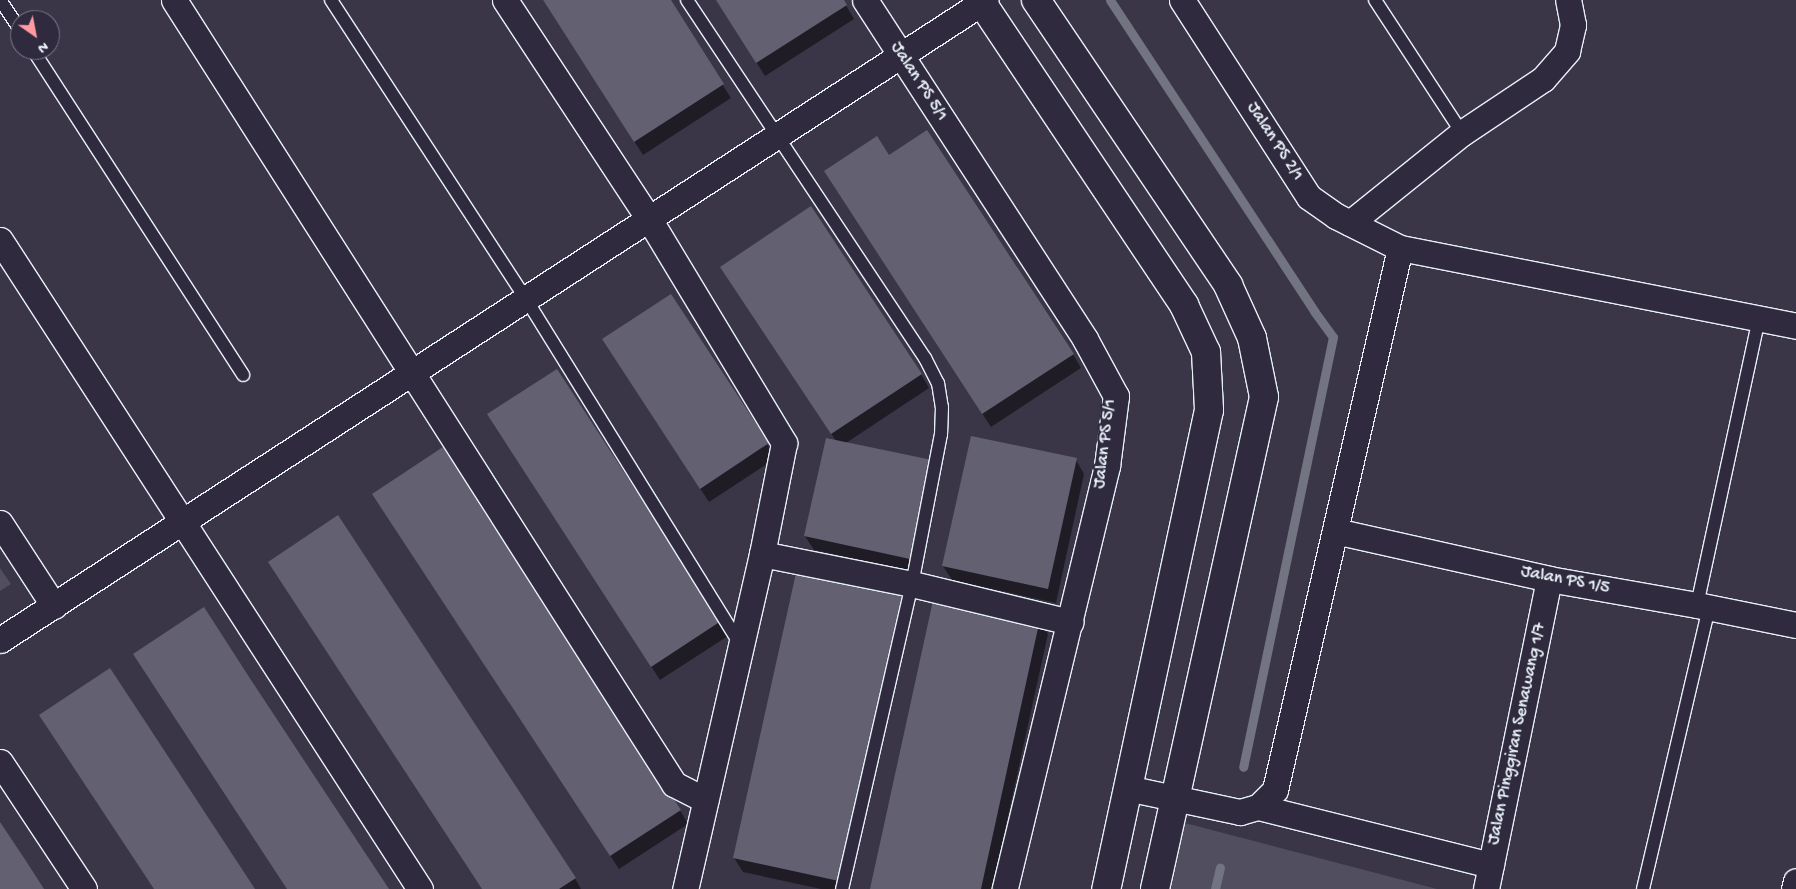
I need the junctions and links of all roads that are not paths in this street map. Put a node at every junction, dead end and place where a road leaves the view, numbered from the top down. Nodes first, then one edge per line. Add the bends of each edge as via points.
1 (0, 0) edge
2 (174, 0) edge
3 (331, 0) edge
4 (505, 0) edge
5 (687, 0) edge
6 (865, 0) edge
7 (1036, 0) edge
8 (1182, 0) edge
9 (1375, 0) edge
10 (1568, 0) edge
11 (983, 1) edge
12 (10, 15) edge
13 (901, 55) junction
14 (39, 60) edge
15 (1462, 133) junction
16 (778, 135) junction
17 (649, 219) junction
18 (1350, 223) junction
19 (0, 240) edge
20 (1400, 248) junction
21 (526, 299) junction
22 (1759, 319) junction
23 (1796, 326) edge
24 (411, 374) junction
25 (243, 375) dead end
26 (182, 522) junction
27 (0, 523) edge
28 (1335, 531) junction
29 (762, 554) junction
30 (1549, 579) junction
31 (912, 584) junction
32 (54, 606) junction
33 (1703, 606) junction
34 (1070, 622) junction
35 (1796, 625) edge
36 (0, 640) edge
37 (740, 644) junction
38 (0, 762) edge
39 (1127, 788) junction
40 (1175, 798) junction
41 (705, 800) junction
42 (1258, 807) junction
43 (1488, 877) edge
44 (1796, 881) edge
45 (84, 889) edge
46 (420, 889) edge
47 (684, 889) edge
48 (842, 889) edge
49 (1005, 889) edge
50 (1106, 889) edge
51 (1155, 889) edge
52 (1642, 889) edge
53 (1794, 889) edge

1 - 12 lane
2 - 24 street
3 - 21 lane
4 - 17 street
5 - 16 lane
6 - 13 street, Jalan PS 5/1
7 - 40 street via 1228,285 1252,338 1264,397
8 - 18 street, Jalan PS 2/1 via 1309,197
9 - 15 lane
10 - 15 street via 1573,25 1567,51 1543,78
11 - 13 street
11 - 39 street via 1184,305 1206,352 1210,410
13 - 16 street
13 - 34 street, Jalan PS 5/1 via 1085,339 1116,396 1107,466
14 - 25 lane
15 - 18 street
16 - 17 street
16 - 31 lane via 925,358 938,383 942,407 941,434
17 - 21 street
17 - 29 street via 784,442
18 - 20 street, Jalan PS 2/1
19 - 26 street
20 - 22 street, Jalan PS 2/1
20 - 28 street
21 - 24 street
21 - 37 lane
22 - 23 street, Jalan PS 2/1
22 - 33 lane
24 - 26 street
24 - 41 street via 674,784
26 - 32 street
26 - 46 street
27 - 32 street
28 - 30 street, Jalan PS 1/5
28 - 42 street via 1275,790
29 - 31 street
29 - 37 street
30 - 33 street, Jalan PS 1/5
30 - 43 street, Jalan Pinggiran Senawang 1/7
31 - 34 street
31 - 48 lane
32 - 36 street
33 - 35 street, Jalan PS 1/5
33 - 52 lane
34 - 49 street, Jalan PS 5/1
37 - 41 street
38 - 45 street
39 - 40 street
39 - 50 street
40 - 42 street via 1240,812
40 - 51 street
41 - 47 street
42 - 43 street
44 - 53 street

